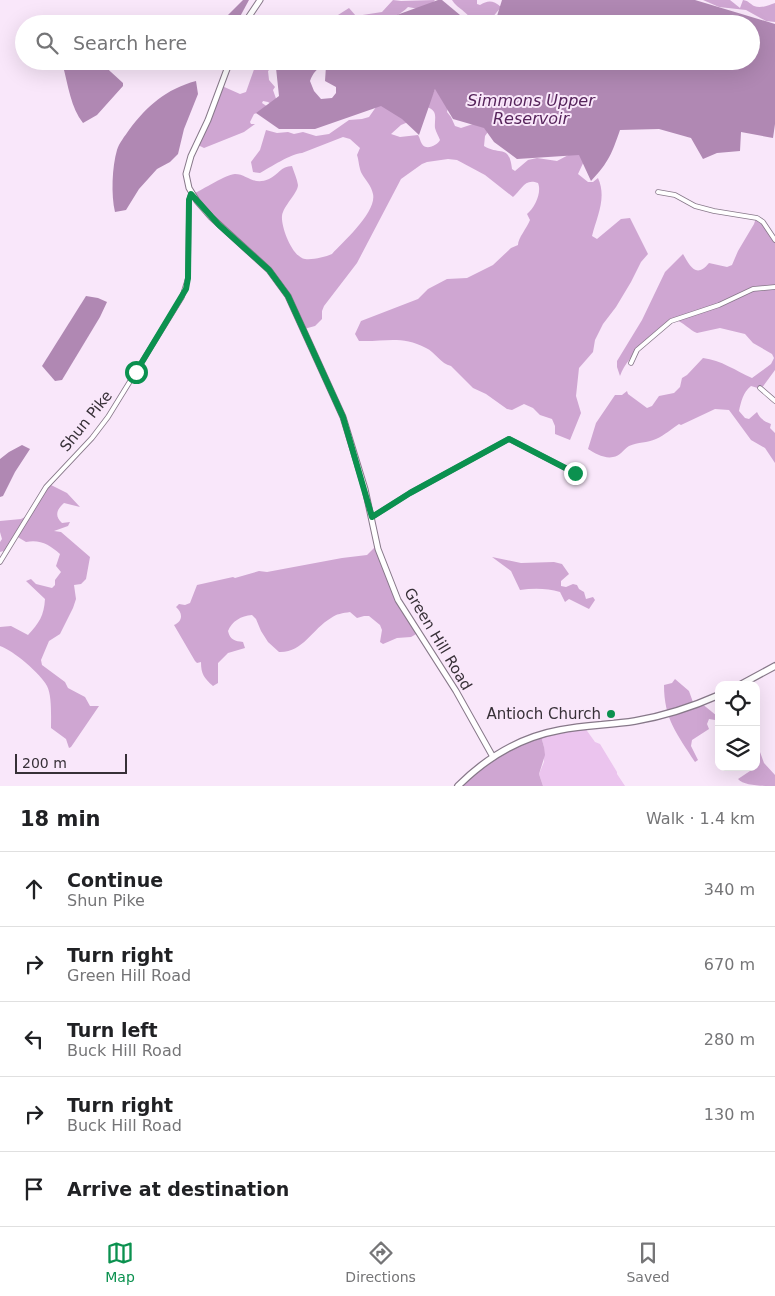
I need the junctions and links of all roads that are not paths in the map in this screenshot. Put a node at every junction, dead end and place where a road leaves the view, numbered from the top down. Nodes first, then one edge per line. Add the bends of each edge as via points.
1 (260, 0) edge
2 (250, 15) edge
3 (227, 70) edge
4 (658, 192) dead end
5 (191, 194) junction
6 (775, 240) edge
7 (775, 287) edge
8 (631, 363) dead end
9 (760, 388) dead end
10 (775, 401) edge
11 (575, 473) dead end
12 (372, 517) junction
13 (0, 562) edge
14 (775, 666) edge
15 (747, 681) edge
16 (715, 697) edge
17 (493, 757) junction
18 (458, 786) edge

1 - 2 main road
3 - 5 main road, Shun Pike via 187,167
4 - 6 street via 675,195 705,209 756,218 763,222
5 - 12 main road, Green Hill Road via 215,221 269,270 288,296 343,417
5 - 13 street, Shun Pike via 188,278 182,297 113,410 92,438 46,487
7 - 8 street via 753,289 672,321 637,350
9 - 10 street
11 - 12 street via 509,439
12 - 17 main road, Green Hill Road via 378,549 398,600 456,691
14 - 15 main road
16 - 17 main road via 656,717 550,732
17 - 18 main road

